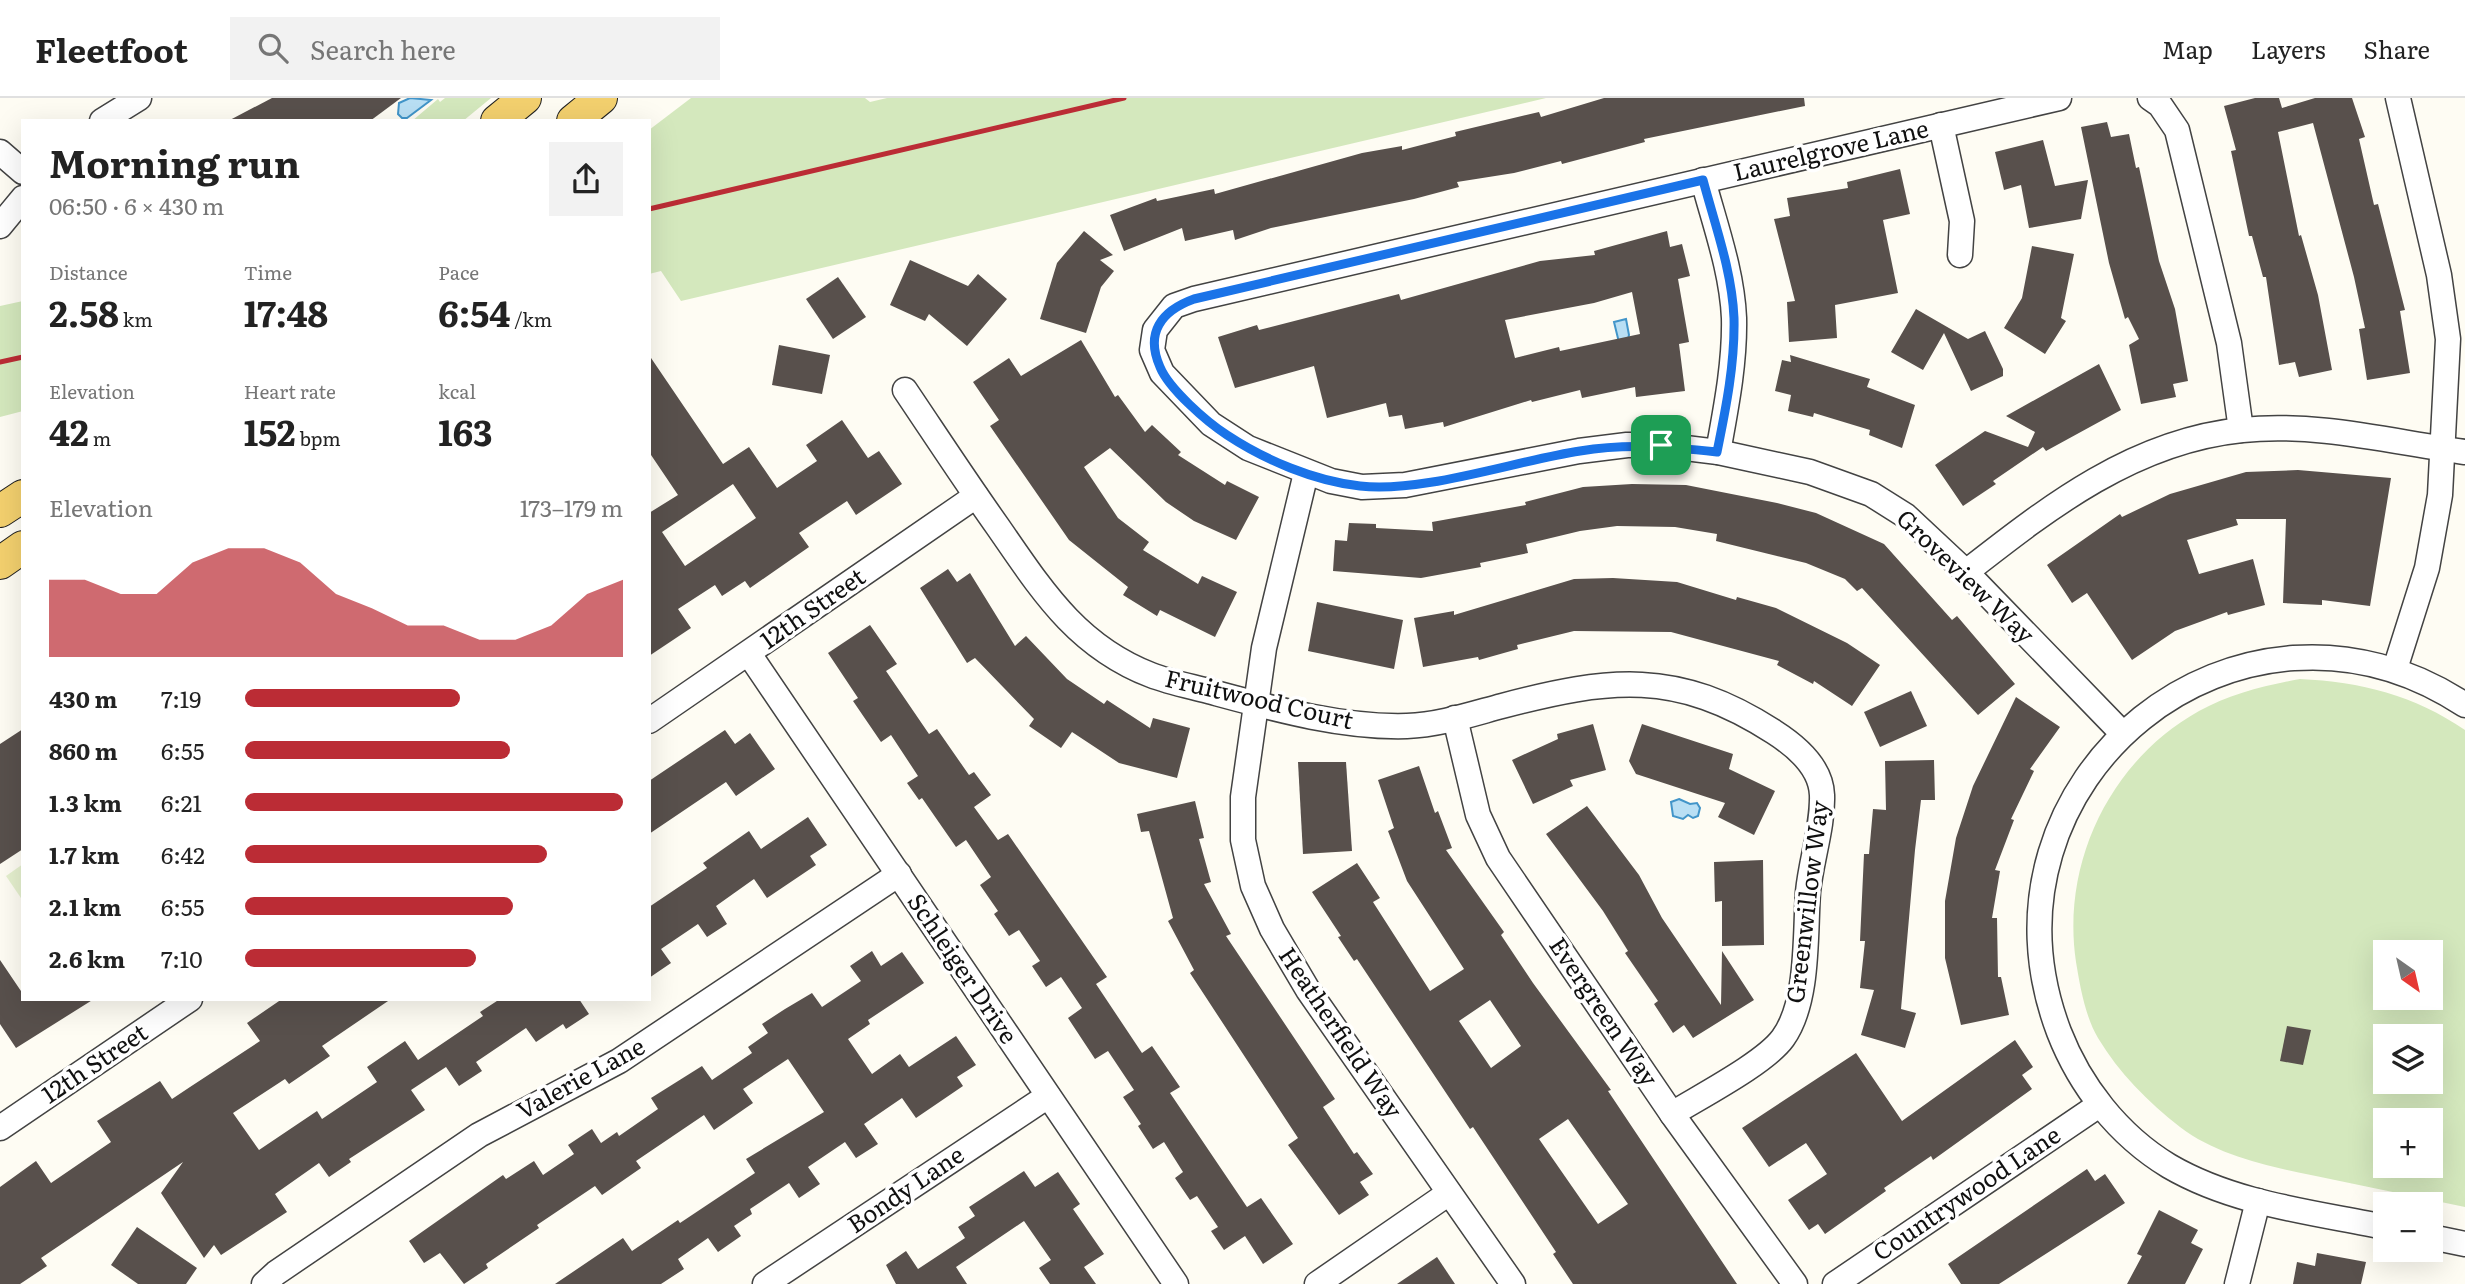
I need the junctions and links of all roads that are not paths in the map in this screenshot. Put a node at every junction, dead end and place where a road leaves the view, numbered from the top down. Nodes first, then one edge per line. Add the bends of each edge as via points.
1 (139, 98) edge
2 (525, 98) edge
3 (601, 98) edge
4 (2059, 98) edge
5 (2150, 98) edge
6 (2398, 98) edge
7 (105, 119) edge
8 (499, 119) edge
9 (575, 119) edge
10 (1941, 125) junction
11 (0, 152) edge
12 (21, 170) edge
13 (1703, 180) junction
14 (21, 200) edge
15 (0, 226) edge
16 (1960, 255) dead end
17 (1277, 280) joint
18 (905, 390) dead end
19 (2241, 430) junction
20 (2455, 451) edge
21 (1717, 452) junction
22 (1306, 473) junction
23 (976, 496) junction
24 (21, 497) edge
25 (0, 511) edge
26 (21, 548) edge
27 (0, 562) edge
28 (1966, 572) junction
29 (749, 654) junction
30 (2395, 669) junction
31 (1257, 704) junction
32 (2465, 705) edge
33 (1455, 718) junction
34 (651, 720) edge
35 (2122, 733) junction
36 (1806, 758) joint
37 (899, 874) junction
38 (187, 1001) edge
39 (1048, 1096) junction
40 (2099, 1105) junction
41 (1672, 1114) junction
42 (0, 1128) edge
43 (1449, 1193) junction
44 (2258, 1201) junction
45 (2373, 1225) edge
46 (2443, 1239) edge
47 (2465, 1244) edge
48 (264, 1284) edge
49 (765, 1284) edge
50 (1175, 1284) edge
51 (1317, 1284) edge
52 (1513, 1284) edge
53 (1795, 1284) edge
54 (1835, 1284) edge
55 (2237, 1284) edge

1 - 7 street
2 - 8 main road
3 - 9 main road
4 - 10 street, Laurelgrove Lane
5 - 19 street via 2177,130 2229,343
6 - 20 street via 2439,275
10 - 13 street, Laurelgrove Lane
10 - 16 street via 1962,221
11 - 12 street
13 - 17 street, Laurelgrove Lane
13 - 21 street via 1726,264 1734,317 1730,388
14 - 15 street
17 - 22 street, Groveview Way via 1174,306 1155,330 1152,350 1163,373 1211,424 1248,448
18 - 23 street, Fruitwood Court
19 - 20 street via 2344,433
19 - 28 street via 2180,444 2103,474 2054,504
20 - 30 street via 2427,568
21 - 22 street, Groveview Way via 1661,445 1615,447 1405,485 1362,486
21 - 28 street, Groveview Way via 1810,472 1871,494 1906,516
22 - 31 street, Heatherfield Way via 1278,583
23 - 29 street, 12th Street
23 - 31 street, Fruitwood Court via 1055,609 1096,646 1150,675
24 - 25 main road
26 - 27 main road
28 - 35 street, Groveview Way
29 - 34 street, 12th Street
29 - 37 street, Schleiger Drive
30 - 32 street
30 - 35 street via 2309,657 2253,664 2203,682 2151,710
31 - 33 street, Fruitwood Court via 1363,724 1410,726
31 - 43 street, Heatherfield Way via 1243,797 1243,840 1253,886 1308,990
33 - 36 street, Fruitwood Court via 1572,687 1616,683 1677,688 1751,717
33 - 41 street, Evergreen Way via 1478,815 1497,858
35 - 40 street via 2091,768 2063,817 2046,866 2038,920 2048,1004 2068,1055
36 - 41 street, Greenwillow Way via 1822,794 1809,876 1799,1003 1776,1045
37 - 39 street, Schleiger Drive
37 - 48 street, Valerie Lane via 619,1061 479,1135
38 - 42 street, 12th Street
39 - 49 street, Bondy Lane
39 - 50 street, Schleiger Drive
40 - 44 street via 2167,1164 2206,1185
40 - 54 street, Countrywood Lane
41 - 53 street, Evergreen Way
43 - 51 street
43 - 52 street, Heatherfield Way
44 - 45 street
44 - 55 street
46 - 47 street

